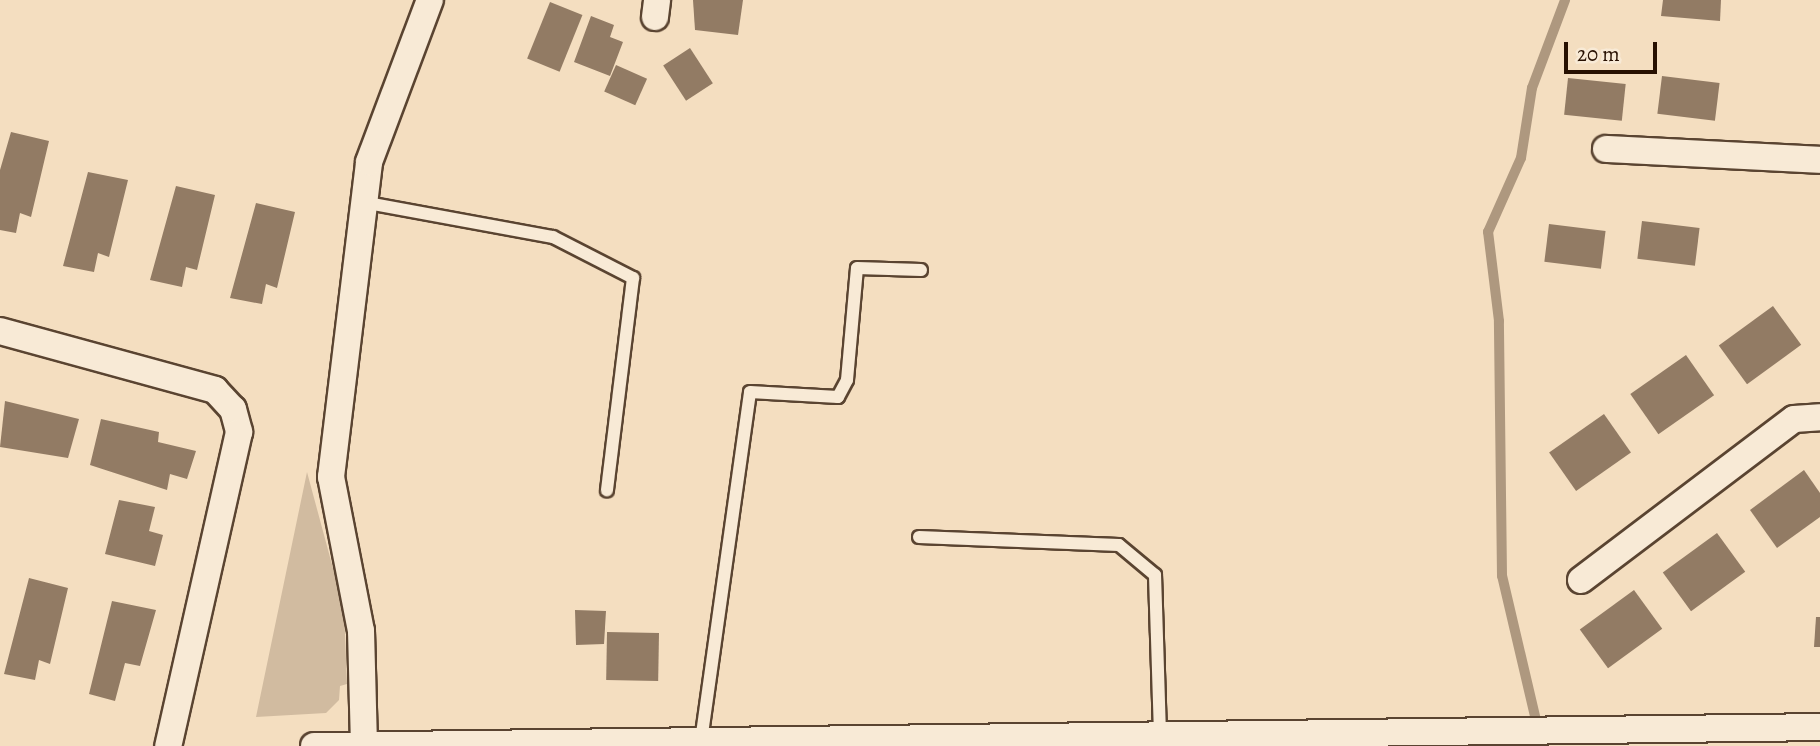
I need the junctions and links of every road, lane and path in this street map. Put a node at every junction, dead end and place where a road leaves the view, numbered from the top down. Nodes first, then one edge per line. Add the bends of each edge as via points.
1 (430, 0) edge
2 (1606, 149) dead end
3 (1820, 160) edge
4 (361, 202) junction
5 (921, 270) dead end
6 (0, 331) edge
7 (1820, 417) edge
8 (607, 490) dead end
9 (919, 537) dead end
10 (1581, 580) dead end
11 (1820, 727) edge
12 (1160, 735) junction
13 (1726, 737) edge
14 (701, 741) junction
15 (1019, 741) edge
16 (364, 745) edge
17 (456, 745) edge
18 (169, 746) edge
19 (314, 746) edge

1 - 4 street via 369,162
2 - 3 street
4 - 8 lane via 553,237 633,278
4 - 16 street via 331,477 361,631
5 - 14 lane via 857,268 847,380 838,397 750,392
6 - 18 street via 215,390 233,410 239,432
7 - 10 street via 1794,419
9 - 12 lane via 1119,545 1155,575
11 - 13 street
12 - 13 street via 1560,730
12 - 15 street
14 - 15 street
14 - 17 street
16 - 17 street
16 - 19 street

